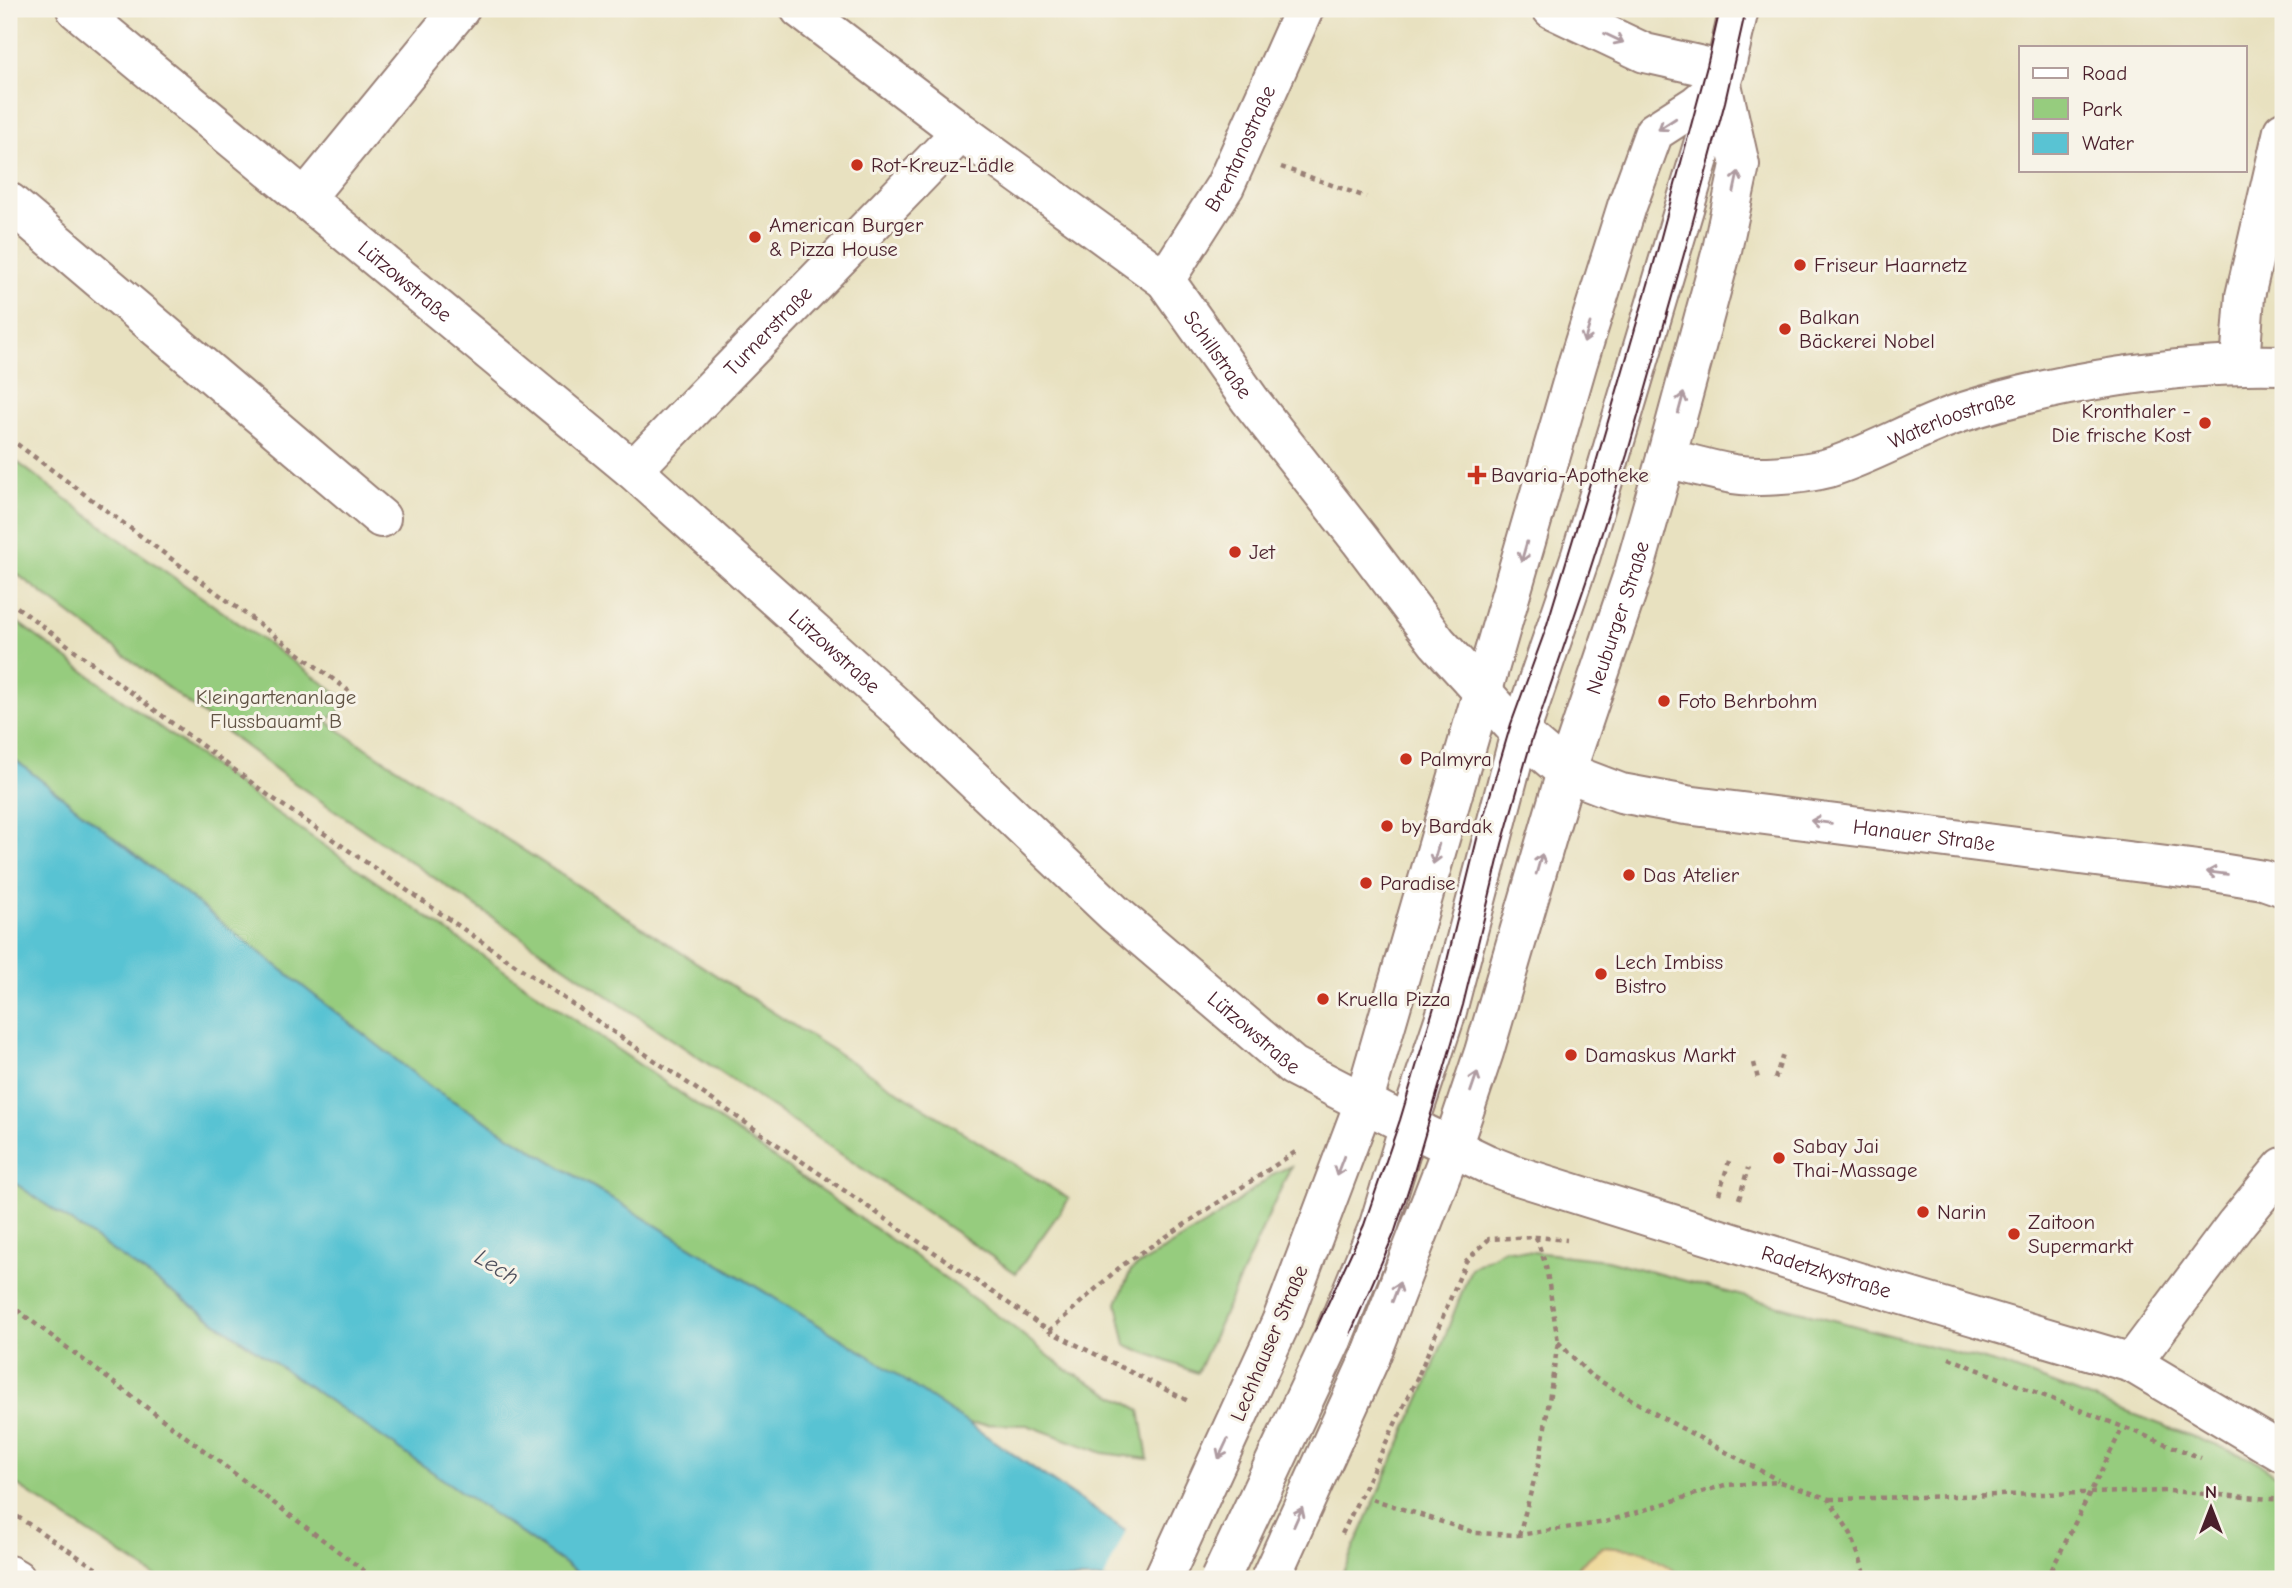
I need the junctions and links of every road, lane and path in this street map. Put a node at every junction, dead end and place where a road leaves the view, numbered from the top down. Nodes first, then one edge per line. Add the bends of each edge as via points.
1 (76, 9) edge
2 (460, 9) edge
3 (800, 9) edge
4 (1304, 9) edge
5 (1552, 9) edge
6 (1739, 9) edge
7 (1723, 77) junction
8 (2283, 131) edge
9 (961, 132) junction
10 (1241, 153) junction
11 (306, 197) junction
12 (1366, 197) dead end
13 (9, 202) edge
14 (1165, 280) junction
15 (2240, 364) junction
16 (2283, 365) edge
17 (9, 438) edge
18 (1666, 458) junction
19 (634, 470) junction
20 (381, 518) dead end
21 (9, 601) edge
22 (349, 691) dead end
23 (1483, 694) junction
24 (1520, 733) junction
25 (1566, 772) junction
26 (2283, 887) edge
27 (1783, 1054) dead end
28 (1755, 1063) dead end
29 (1758, 1079) dead end
30 (1775, 1079) dead end
31 (1363, 1102) junction
32 (1409, 1125) junction
33 (1452, 1147) junction
34 (1299, 1151) dead end
35 (2283, 1167) edge
36 (1536, 1237) junction
37 (1572, 1240) dead end
38 (9, 1304) edge
39 (1049, 1331) junction
40 (1558, 1342) junction
41 (1947, 1357) dead end
42 (2132, 1363) junction
43 (1190, 1402) dead end
44 (2123, 1427) junction
45 (2283, 1453) edge
46 (2209, 1462) dead end
47 (1780, 1482) junction
48 (2090, 1492) junction
49 (1372, 1500) dead end
50 (1829, 1500) junction
51 (2283, 1500) edge
52 (9, 1511) edge
53 (1519, 1535) junction
54 (1338, 1543) dead end
55 (9, 1575) edge
56 (16, 1579) edge
57 (113, 1579) edge
58 (375, 1579) edge
59 (1163, 1579) edge
60 (1220, 1579) edge
61 (1270, 1579) edge
62 (1867, 1579) edge
63 (2047, 1579) edge

1 - 11 street, Lützowstraße
2 - 11 street
3 - 9 street, Schillstraße
4 - 10 street, Brentanostraße
5 -> 7 street via 1645,53
6 - 7 street, Neuburger Straße
18 -> 7 street, Neuburger Straße via 1722,250 1740,164
7 -> 23 street via 1696,105 1654,132 1599,296
7 - 24 street via 1584,544
8 - 15 street via 2245,296
9 - 14 street, Schillstraße
9 - 19 street, Turnerstraße
10 - 12 path
10 - 14 street, Brentanostraße
11 - 19 street, Lützowstraße
13 - 20 street
14 - 23 street, Schillstraße via 1250,400 1437,642
15 - 16 street, Waterloostraße
15 - 18 street, Waterloostraße via 2055,388 1960,413 1827,468 1776,475 1731,474
17 - 22 path
18 - 25 street, Neuburger Straße via 1634,571
19 - 31 street, Lützowstraße via 1146,940 1293,1066
21 - 39 path via 268,795
23 - 24 street, Schillstraße
23 -> 31 street
24 - 25 street, Schillstraße
24 - 32 street via 1447,1011
26 -> 25 street, Hanauer Straße via 2214,872 1686,805 1621,793
33 -> 25 street, Neuburger Straße
27 - 30 path
28 - 29 path
31 - 32 street, Radetzkystraße
31 -> 59 street, Lechhauser Straße, bridge via 1282,1320
32 - 33 street, Radetzkystraße
32 - 60 street, bridge via 1379,1225 1332,1340
33 - 42 street, Radetzkystraße via 1512,1174
61 -> 33 street, bridge via 1371,1356
34 - 39 path via 1121,1266
35 - 42 street
36 - 37 path
36 - 40 path via 1546,1266
36 - 54 path, bridge via 1489,1239 1466,1261 1419,1374
38 - 58 path
39 - 43 path
40 - 47 path via 1590,1375
40 - 53 path via 1541,1459
41 - 44 path
42 - 45 street, Radetzkystraße
44 - 46 path
44 - 48 path
47 - 50 path
47 - 53 path via 1725,1485 1605,1522
48 - 50 path
48 - 51 path via 2169,1491
48 - 63 path
49 - 53 path via 1476,1533
50 - 62 path via 1851,1534
52 - 57 path
55 - 56 street

